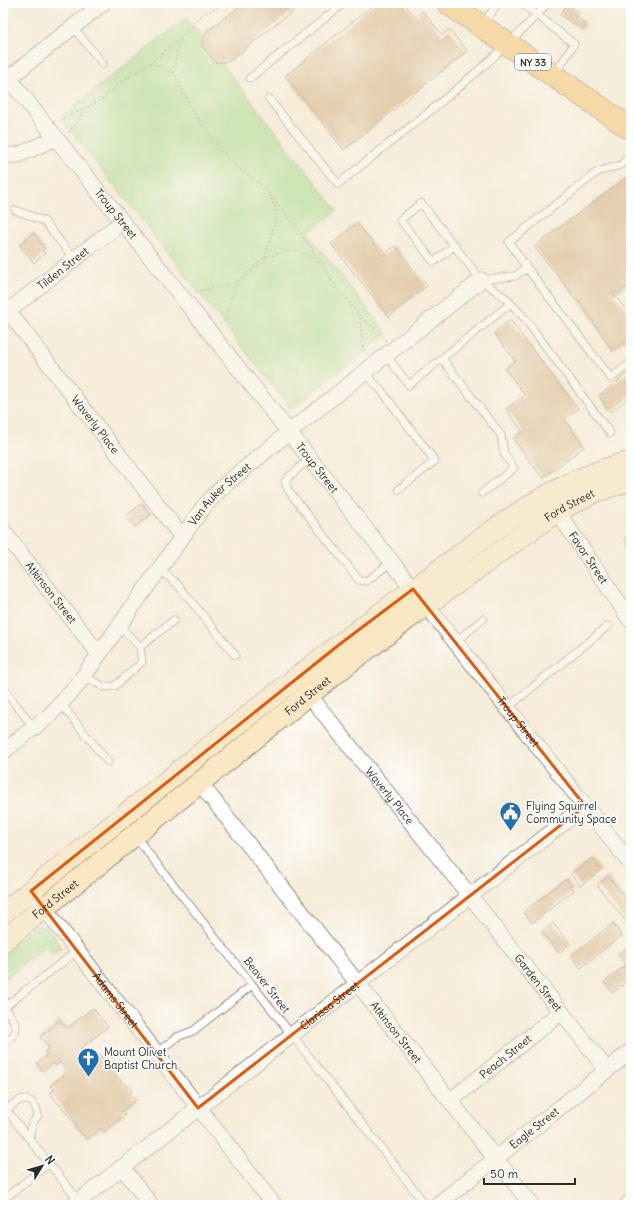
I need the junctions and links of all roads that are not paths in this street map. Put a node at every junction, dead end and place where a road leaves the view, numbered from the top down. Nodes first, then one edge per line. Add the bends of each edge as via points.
1 (103, 3) edge
2 (344, 3) edge
3 (448, 3) edge
4 (498, 3) edge
5 (522, 3) edge
6 (548, 3) edge
7 (537, 15) junction
8 (73, 27) junction
9 (482, 27) junction
10 (508, 44) junction
11 (103, 64) dead end
12 (6, 75) edge
13 (553, 76) junction
14 (250, 78) dead end
15 (269, 99) dead end
16 (55, 129) junction
17 (631, 129) edge
18 (3, 155) edge
19 (631, 155) edge
20 (15, 210) dead end
21 (122, 222) junction
22 (455, 245) junction
23 (74, 259) junction
24 (527, 268) junction
25 (481, 280) junction
26 (511, 303) junction
27 (6, 313) edge
28 (442, 358) junction
29 (379, 360) junction
30 (631, 363) edge
31 (289, 432) junction
32 (610, 433) dead end
33 (310, 458) junction
34 (631, 462) edge
35 (631, 480) edge
36 (400, 489) dead end
37 (482, 493) dead end
38 (552, 503) junction
39 (3, 531) edge
40 (182, 537) junction
41 (392, 562) junction
42 (159, 569) junction
43 (420, 597) junction
44 (483, 619) dead end
45 (174, 620) dead end
46 (631, 620) edge
47 (120, 625) junction
48 (608, 626) dead end
49 (455, 642) junction
50 (140, 647) junction
51 (99, 654) junction
52 (235, 656) dead end
53 (84, 676) junction
54 (3, 688) edge
55 (309, 696) junction
56 (61, 704) junction
57 (507, 708) junction
58 (34, 728) junction
59 (3, 752) edge
60 (108, 762) dead end
61 (200, 784) junction
62 (585, 806) junction
63 (135, 836) junction
64 (631, 864) edge
65 (31, 891) junction
66 (470, 896) junction
67 (44, 908) junction
68 (3, 913) edge
69 (3, 941) edge
70 (77, 951) junction
71 (357, 984) junction
72 (252, 985) junction
73 (4, 1008) edge
74 (561, 1012) junction
75 (292, 1035) junction
76 (3, 1045) edge
77 (631, 1051) edge
78 (156, 1053) junction
79 (607, 1070) junction
80 (450, 1101) junction
81 (198, 1108) junction
82 (5, 1113) edge
83 (29, 1138) junction
84 (495, 1159) junction
85 (49, 1163) junction
86 (122, 1167) junction
87 (3, 1200) edge
88 (631, 1202) edge
89 (76, 1203) edge
90 (151, 1205) edge
91 (274, 1205) edge
92 (426, 1205) edge
93 (437, 1205) edge
94 (532, 1205) edge
95 (627, 1205) edge

1 - 8 street
2 - 14 lane
3 - 9 main road, NY 33
4 - 9 lane
5 - 7 lane
6 - 7 lane
7 - 10 lane
7 - 13 lane via 574,44
8 - 11 lane
8 - 12 street
9 - 10 main road, NY 33
10 - 13 main road, NY 33
10 - 15 lane via 481,69 338,184
12 - 16 street, Troup Street
13 - 17 main road, NY 33
16 - 18 street via 18,155
16 - 21 street, Troup Street
19 - 24 lane via 621,165 598,172 509,242
20 - 23 lane via 44,221
21 - 23 street, Tilden Street
21 - 31 street, Troup Street
22 - 22 lane via 422,203 400,220 434,262
22 - 25 lane
23 - 27 street, Tilden Street
24 - 25 lane via 515,276
24 - 30 lane via 611,378
25 - 26 lane
25 - 29 street, Van Auker Street
26 - 28 lane
26 - 32 lane
27 - 40 street, Waverly Place
28 - 29 lane via 409,385
28 - 37 lane via 501,435 504,454 514,468
29 - 31 street, Van Auker Street
29 - 36 lane via 380,389 435,460
31 - 33 street, Troup Street
31 - 40 street, Van Auker Street via 220,489
33 - 41 street, Troup Street
33 - 41 lane via 285,482 288,490 359,580 366,581
34 - 38 main road, Ford Street via 590,474
35 - 38 main road, Ford Street
38 - 43 main road, Ford Street
38 - 46 street, Favor Street
39 - 51 street, Atkinson Street
40 - 42 street, Van Auker Street
41 - 43 street, Troup Street
42 - 47 street, Van Auker Street
42 - 52 lane via 177,584
43 - 49 street, Troup Street
43 - 55 main road, Ford Street
43 - 65 main road, Ford Street via 346,640
44 - 49 lane
45 - 50 lane
47 - 50 lane
47 - 51 street, Van Auker Street
48 - 57 lane
49 - 57 street, Troup Street
50 - 53 lane via 142,662 115,686 104,686
51 - 53 street, Van Auker Street
53 - 56 street, Van Auker Street
54 - 58 lane
55 - 61 main road, Ford Street
55 - 66 street, Waverly Place
56 - 58 street, Van Auker Street
56 - 60 lane
57 - 62 street, Troup Street
58 - 59 street, Van Auker Street
61 - 63 main road, Ford Street
61 - 71 street, Atkinson Street
62 - 64 street, Troup Street
62 - 66 street, Clarissa Street
63 - 67 main road, Ford Street
63 - 72 lane, Beaver Street
65 - 67 street, Adams Street
65 - 68 main road, Ford Street
66 - 71 street, Clarissa Street
66 - 74 street, Garden Street
67 - 69 main road, Ford Street
67 - 70 street, Adams Street
70 - 73 lane
70 - 78 street, Adams Street
71 - 75 street, Clarissa Street
71 - 80 street, Atkinson Street
72 - 75 lane, Beaver Street
72 - 78 lane via 193,1031 177,1037
73 - 76 lane via 16,1025 17,1031 15,1036
74 - 79 street, Garden Street
74 - 80 street, Peach Street
75 - 81 street, Clarissa Street
75 - 92 lane, Beaver Street
77 - 79 street, Eagle Street
78 - 81 street, Adams Street
79 - 84 street, Eagle Street
80 - 84 street, Atkinson Street
81 - 86 street, Clarissa Street
81 - 91 street, Adams Street
82 - 83 lane
82 - 83 lane via 22,1099 33,1102 38,1115 32,1124
83 - 85 lane
84 - 93 street, Eagle Street
84 - 94 street, Atkinson Street
85 - 87 lane
85 - 89 lane
86 - 89 street, Clarissa Street
86 - 90 street
88 - 95 street

